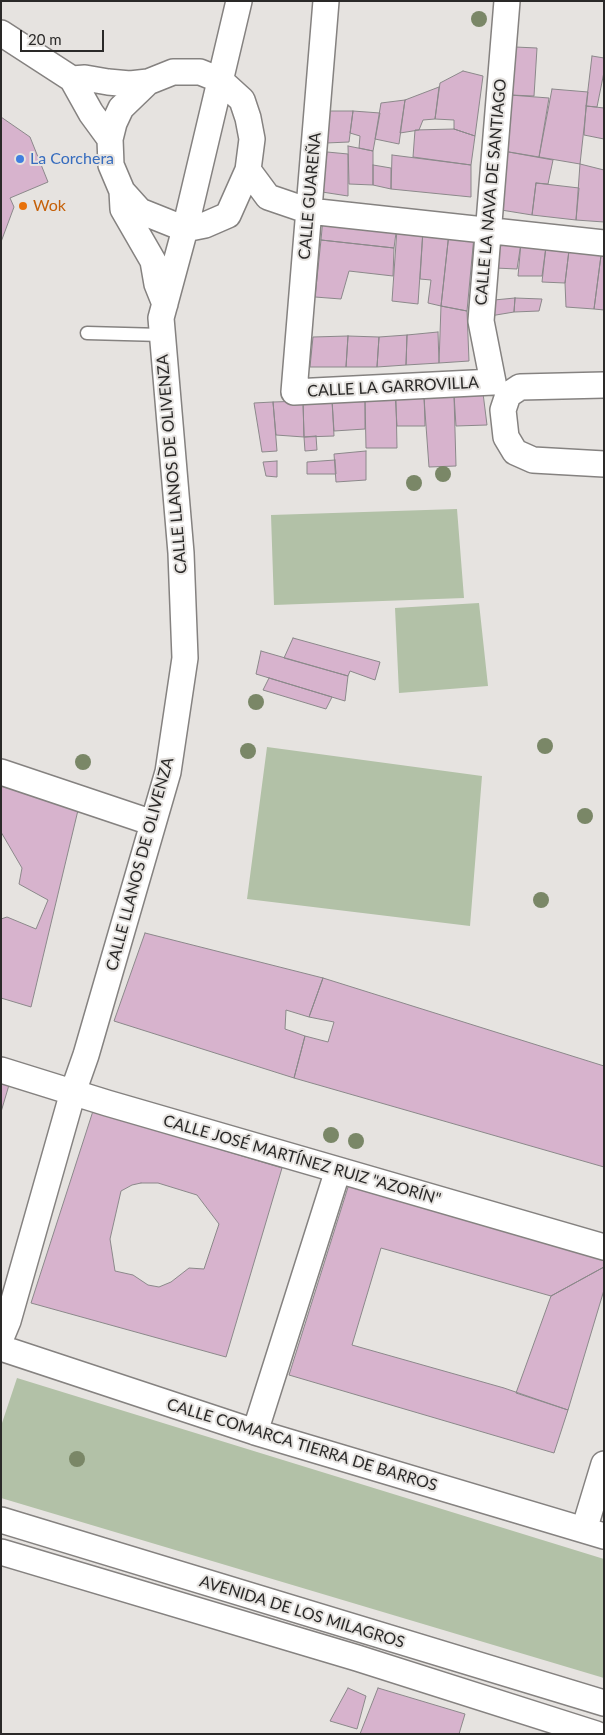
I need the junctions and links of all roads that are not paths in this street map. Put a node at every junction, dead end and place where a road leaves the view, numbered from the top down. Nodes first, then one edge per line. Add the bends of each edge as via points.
1 (239, 1) edge
2 (326, 1) edge
3 (508, 1) edge
4 (1, 33) edge
5 (72, 79) junction
6 (220, 80) junction
7 (148, 82) junction
8 (110, 139) junction
9 (248, 170) junction
10 (122, 191) junction
11 (268, 197) junction
12 (309, 211) junction
13 (228, 215) junction
14 (185, 229) junction
15 (488, 230) junction
16 (604, 243) edge
17 (165, 304) junction
18 (87, 333) dead end
19 (162, 335) junction
20 (604, 385) edge
21 (501, 389) junction
22 (294, 392) joint
23 (604, 464) edge
24 (1, 772) edge
25 (153, 823) junction
26 (1, 1070) edge
27 (73, 1092) junction
28 (338, 1170) junction
29 (604, 1247) edge
30 (1, 1338) edge
31 (1, 1348) edge
32 (255, 1432) junction
33 (604, 1464) edge
34 (1, 1520) edge
35 (594, 1533) edge
36 (1, 1552) edge
37 (604, 1703) edge
38 (554, 1727) edge
39 (596, 1734) edge

1 - 6 street, CALLE LLANOS DE OLIVENZA
2 - 12 street, CALLE GUAREÑA
3 - 15 street, CALLE LA NAVA DE SANTIAGO
4 - 5 street
5 - 7 street via 130,84
5 - 8 street
6 - 7 street via 200,72 173,72
6 - 9 street via 242,100 248,118 252,139
6 - 14 street, CALLE LLANOS DE OLIVENZA
7 - 8 street via 121,108
8 - 10 street via 112,166
9 - 11 street
9 - 13 street
10 - 14 street via 140,211
10 - 17 street via 123,209 153,261
11 - 12 street
11 - 13 street
12 - 15 street
12 - 22 street, CALLE GUAREÑA
13 - 14 street via 206,225
14 - 17 street, CALLE LLANOS DE OLIVENZA
15 - 16 street
15 - 21 street, CALLE LA NAVA DE SANTIAGO via 480,321
17 - 19 street, CALLE LLANOS DE OLIVENZA via 161,318
18 - 19 lane
19 - 25 street, CALLE LLANOS DE OLIVENZA via 181,553 185,658 168,772
20 - 21 street, CALLE LA GARROVILLA
21 - 22 street, CALLE LA GARROVILLA
21 - 23 street via 506,437 515,452 533,460
24 - 25 street
25 - 27 street, CALLE LLANOS DE OLIVENZA
26 - 27 street, CALLE JOSÉ MARTÍNEZ RUIZ "AZORÍN"
27 - 28 street, CALLE JOSÉ MARTÍNEZ RUIZ "AZORÍN"
27 - 30 street, CALLE LLANOS DE OLIVENZA
28 - 29 street, CALLE JOSÉ MARTÍNEZ RUIZ "AZORÍN"
28 - 32 street
31 - 32 street, CALLE COMARCA TIERRA DE BARROS
32 - 35 street, CALLE COMARCA TIERRA DE BARROS
33 - 35 street
34 - 37 street, AVENIDA DE LOS MILAGROS
36 - 38 street, AVENIDA DE LOS MILAGROS via 357,1658
38 - 39 street, AVENIDA DE LOS MILAGROS

